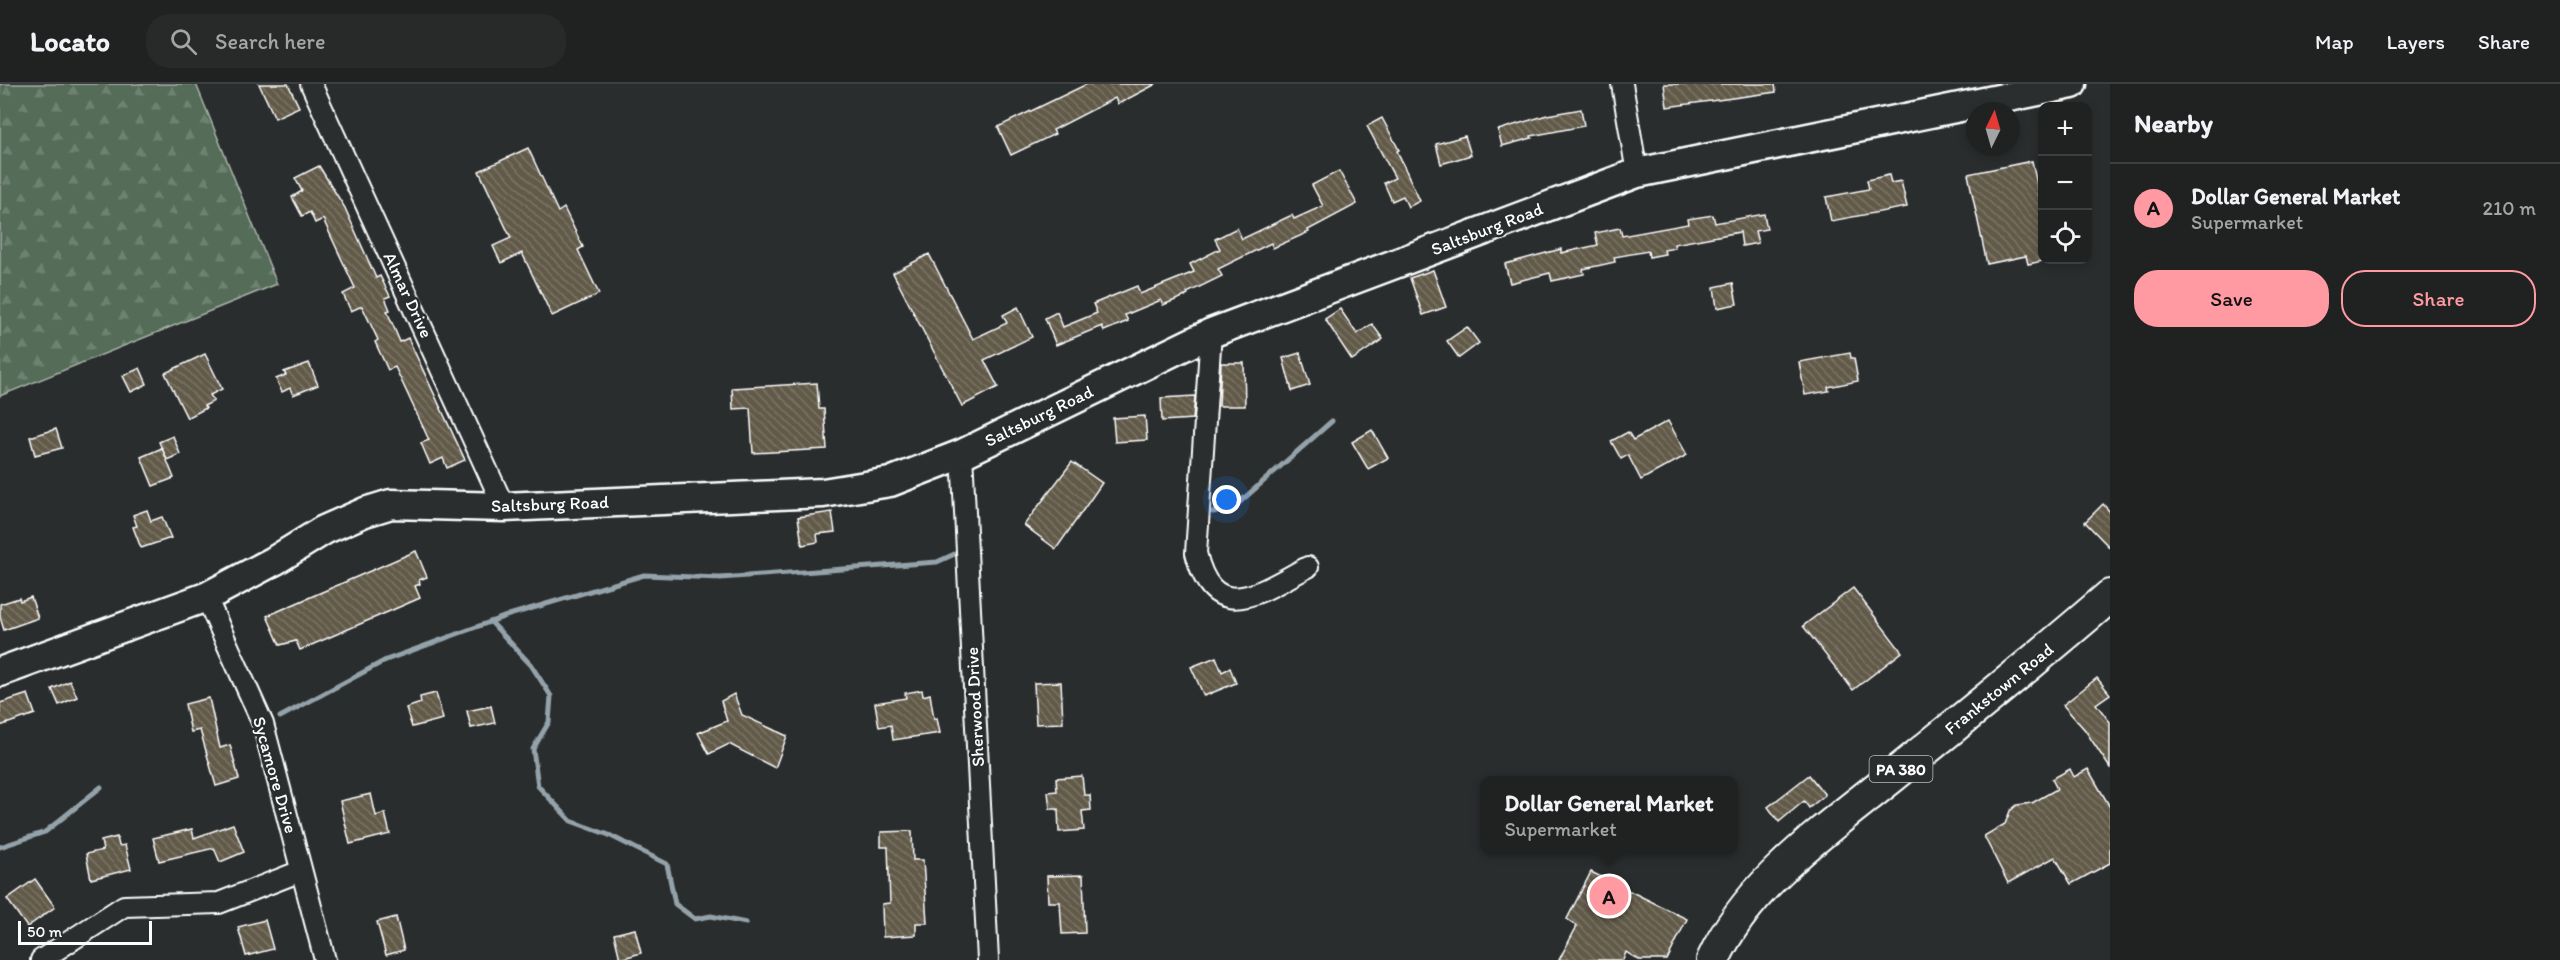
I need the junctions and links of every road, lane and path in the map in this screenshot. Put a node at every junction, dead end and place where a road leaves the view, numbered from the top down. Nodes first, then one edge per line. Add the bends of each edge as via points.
1 (311, 84) edge
2 (1622, 84) edge
3 (2072, 84) edge
4 (1637, 173) junction
5 (1211, 333) junction
6 (962, 454) junction
7 (504, 507) junction
8 (1308, 567) dead end
9 (2110, 596) edge
10 (206, 597) junction
11 (0, 672) edge
12 (301, 871) junction
13 (41, 960) edge
14 (325, 960) edge
15 (988, 960) edge
16 (1713, 960) edge

1 - 7 street, Almar Drive
2 - 4 street
3 - 4 main road, Saltsburg Road
4 - 5 main road, Saltsburg Road
5 - 6 main road, Saltsburg Road
5 - 8 street via 1196,553 1201,574 1220,594 1235,599 1254,596
6 - 7 main road, Saltsburg Road via 890,482 824,494
6 - 15 street, Sherwood Drive
7 - 10 main road, Saltsburg Road via 391,504 374,509 324,530
9 - 16 main road, Frankstown Road / PA 380 via 1799,852 1738,918
10 - 11 main road, Saltsburg Road
10 - 12 street, Sycamore Drive via 263,724
12 - 13 street via 219,903 124,906
12 - 14 street, Sycamore Drive

